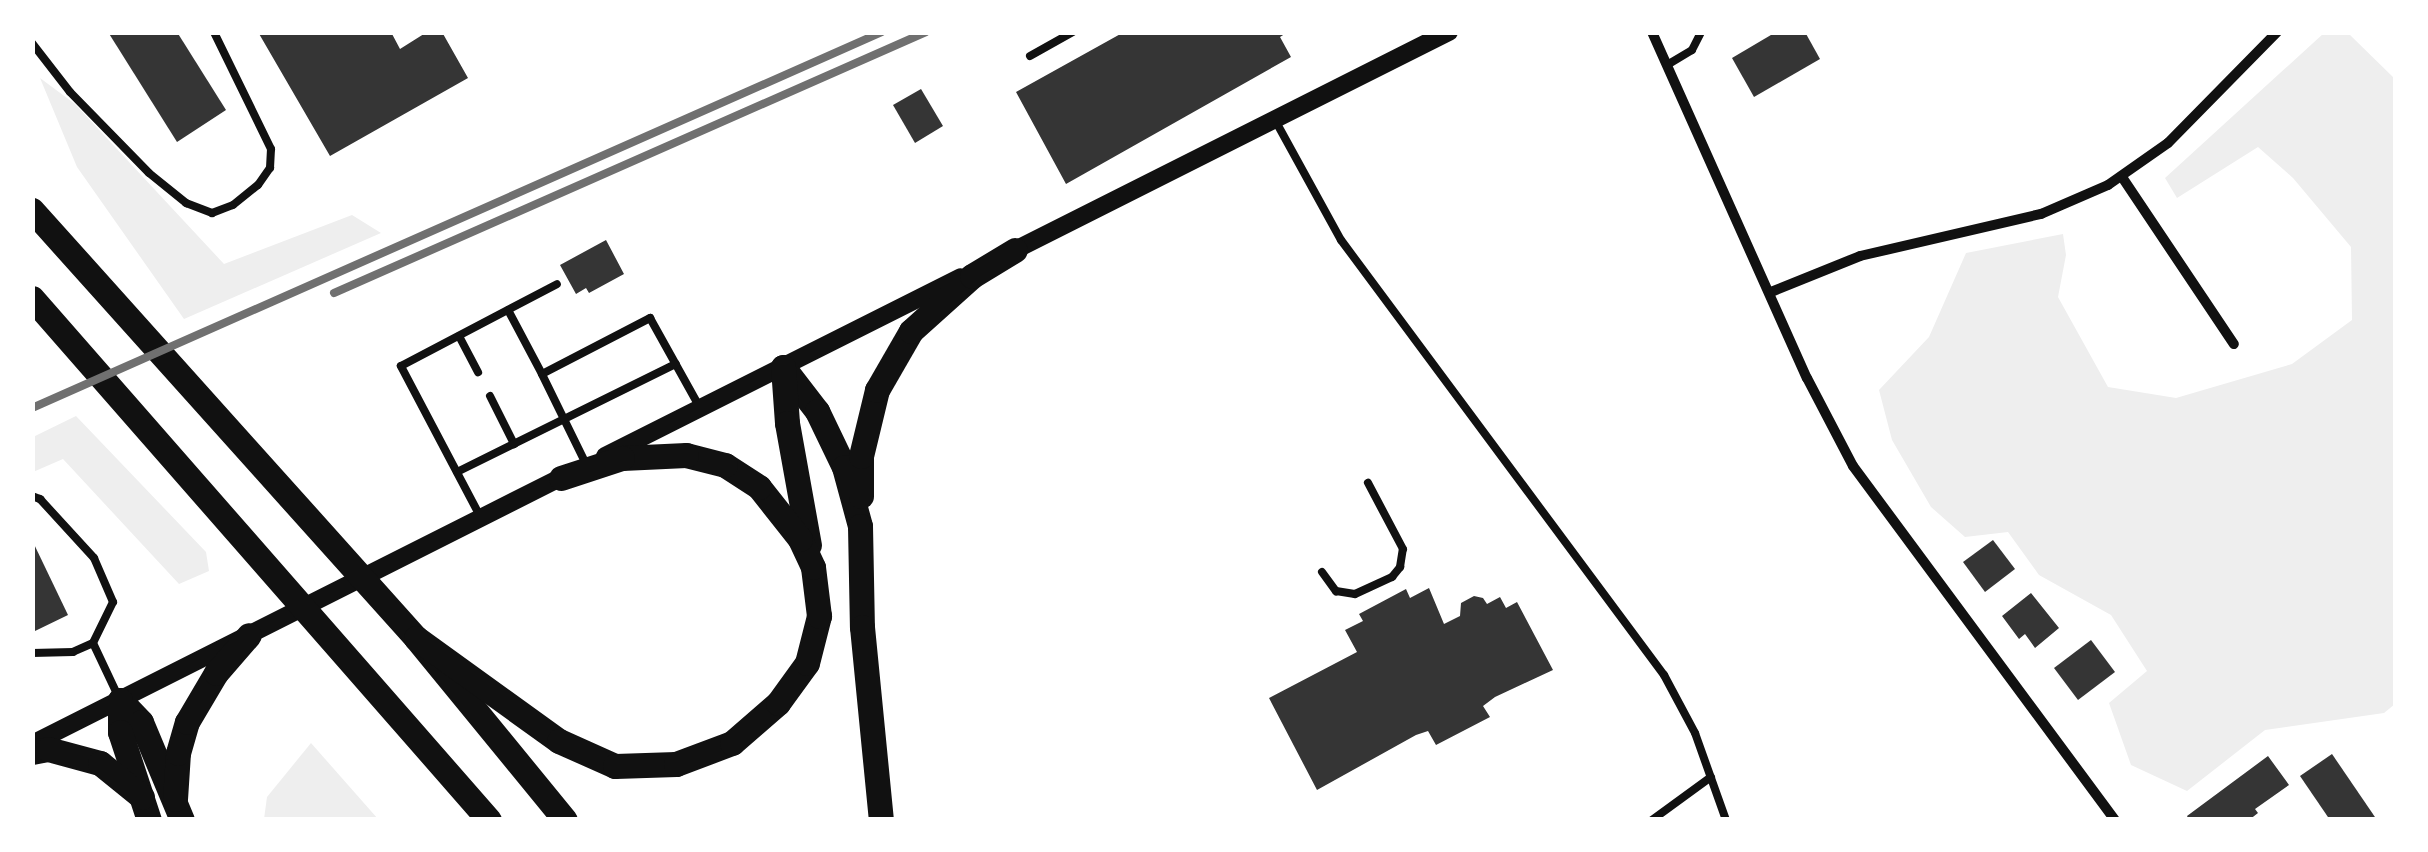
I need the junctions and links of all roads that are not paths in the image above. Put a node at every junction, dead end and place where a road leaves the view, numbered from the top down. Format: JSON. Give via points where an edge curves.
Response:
{"nodes":[{"id":1,"x":214,"y":32,"type":"edge"},
{"id":2,"x":1073,"y":32,"type":"edge"},
{"id":3,"x":1448,"y":32,"type":"edge"},
{"id":4,"x":1652,"y":32,"type":"edge"},
{"id":5,"x":1701,"y":32,"type":"edge"},
{"id":6,"x":2277,"y":32,"type":"edge"},
{"id":7,"x":32,"y":43,"type":"edge"},
{"id":8,"x":1030,"y":56,"type":"dead end"},
{"id":9,"x":1667,"y":66,"type":"junction"},
{"id":10,"x":1275,"y":120,"type":"junction"},
{"id":11,"x":2122,"y":176,"type":"junction"},
{"id":12,"x":32,"y":210,"type":"edge"},
{"id":13,"x":1015,"y":250,"type":"junction"},
{"id":14,"x":557,"y":284,"type":"dead end"},
{"id":15,"x":1770,"y":292,"type":"junction"},
{"id":16,"x":34,"y":299,"type":"edge"},
{"id":17,"x":508,"y":310,"type":"junction"},
{"id":18,"x":459,"y":336,"type":"junction"},
{"id":19,"x":2234,"y":344,"type":"dead end"},
{"id":20,"x":676,"y":364,"type":"junction"},
{"id":21,"x":783,"y":367,"type":"junction"},
{"id":22,"x":478,"y":372,"type":"dead end"},
{"id":23,"x":542,"y":374,"type":"junction"},
{"id":24,"x":490,"y":396,"type":"dead end"},
{"id":25,"x":700,"y":408,"type":"junction"},
{"id":26,"x":563,"y":420,"type":"junction"},
{"id":27,"x":514,"y":444,"type":"junction"},
{"id":28,"x":587,"y":465,"type":"junction"},
{"id":29,"x":457,"y":472,"type":"junction"},
{"id":30,"x":562,"y":478,"type":"junction"},
{"id":31,"x":1368,"y":482,"type":"dead end"},
{"id":32,"x":32,"y":496,"type":"edge"},
{"id":33,"x":482,"y":518,"type":"junction"},
{"id":34,"x":860,"y":526,"type":"junction"},
{"id":35,"x":813,"y":567,"type":"junction"},
{"id":36,"x":1322,"y":572,"type":"dead end"},
{"id":37,"x":249,"y":635,"type":"junction"},
{"id":38,"x":416,"y":638,"type":"junction"},
{"id":39,"x":93,"y":643,"type":"junction"},
{"id":40,"x":32,"y":653,"type":"edge"},
{"id":41,"x":120,"y":700,"type":"junction"},
{"id":42,"x":418,"y":738,"type":"junction"},
{"id":43,"x":32,"y":744,"type":"edge"},
{"id":44,"x":32,"y":752,"type":"edge"},
{"id":45,"x":1710,"y":777,"type":"junction"},
{"id":46,"x":146,"y":808,"type":"edge"},
{"id":47,"x":178,"y":809,"type":"edge"},
{"id":48,"x":480,"y":820,"type":"edge"},
{"id":49,"x":489,"y":820,"type":"edge"},
{"id":50,"x":565,"y":820,"type":"edge"},
{"id":51,"x":882,"y":820,"type":"edge"},
{"id":52,"x":1652,"y":820,"type":"edge"},
{"id":53,"x":1726,"y":820,"type":"edge"},
{"id":54,"x":2115,"y":820,"type":"edge"}],
"edges":[{"from":1,"to":7,"type":"lane","via":[[271,149],[270,168],[258,185],[212,213],[186,203],[149,173]]},
{"from":2,"to":8,"type":"lane"},
{"from":3,"to":10,"type":"street"},
{"from":4,"to":9,"type":"street"},
{"from":5,"to":9,"type":"lane","via":[[1692,50]]},
{"from":6,"to":11,"type":"street","via":[[2168,143]]},
{"from":9,"to":15,"type":"street"},
{"from":10,"to":13,"type":"street"},
{"from":10,"to":45,"type":"lane","via":[[1341,240],[1664,675]]},
{"from":11,"to":15,"type":"street","via":[[2041,214],[1860,256]]},
{"from":11,"to":19,"type":"street"},
{"from":12,"to":38,"type":"highway"},
{"from":13,"to":21,"type":"street"},
{"from":13,"to":34,"type":"highway","via":[[972,276],[911,330],[877,390],[861,456]]},
{"from":14,"to":17,"type":"lane"},
{"from":15,"to":54,"type":"street","via":[[1853,466]]},
{"from":16,"to":42,"type":"highway"},
{"from":17,"to":18,"type":"lane"},
{"from":17,"to":23,"type":"lane"},
{"from":18,"to":22,"type":"lane"},
{"from":18,"to":29,"type":"lane","via":[[402,366]]},
{"from":20,"to":23,"type":"lane","via":[[650,318]]},
{"from":20,"to":25,"type":"lane"},
{"from":20,"to":26,"type":"lane"},
{"from":21,"to":25,"type":"street"},
{"from":21,"to":34,"type":"highway","via":[[817,411],[844,467]]},
{"from":21,"to":35,"type":"highway"},
{"from":23,"to":26,"type":"lane"},
{"from":24,"to":27,"type":"lane"},
{"from":25,"to":28,"type":"street"},
{"from":26,"to":27,"type":"lane"},
{"from":26,"to":28,"type":"lane"},
{"from":27,"to":29,"type":"lane"},
{"from":28,"to":30,"type":"street"},
{"from":29,"to":33,"type":"lane"},
{"from":30,"to":33,"type":"street"},
{"from":30,"to":35,"type":"highway","via":[[622,458],[686,454],[725,465],[759,487],[800,538]]},
{"from":31,"to":36,"type":"lane","via":[[1403,549],[1400,567],[1392,578],[1355,594],[1336,590]]},
{"from":32,"to":39,"type":"lane","via":[[83,544],[110,589],[113,602]]},
{"from":33,"to":37,"type":"street"},
{"from":34,"to":51,"type":"highway","via":[[862,626]]},
{"from":35,"to":38,"type":"highway","via":[[819,616],[806,663],[778,704],[732,743],[676,764],[615,766],[559,741]]},
{"from":37,"to":41,"type":"street"},
{"from":37,"to":47,"type":"highway","via":[[187,722],[178,753]]},
{"from":38,"to":50,"type":"highway"},
{"from":39,"to":40,"type":"lane","via":[[73,652]]},
{"from":39,"to":41,"type":"lane"},
{"from":41,"to":43,"type":"street"},
{"from":41,"to":46,"type":"highway","via":[[120,732]]},
{"from":41,"to":47,"type":"highway","via":[[141,722]]},
{"from":42,"to":48,"type":"highway"},
{"from":42,"to":49,"type":"highway"},
{"from":44,"to":46,"type":"highway","via":[[48,749],[100,763]]},
{"from":45,"to":52,"type":"lane"},
{"from":45,"to":53,"type":"lane"}]}
